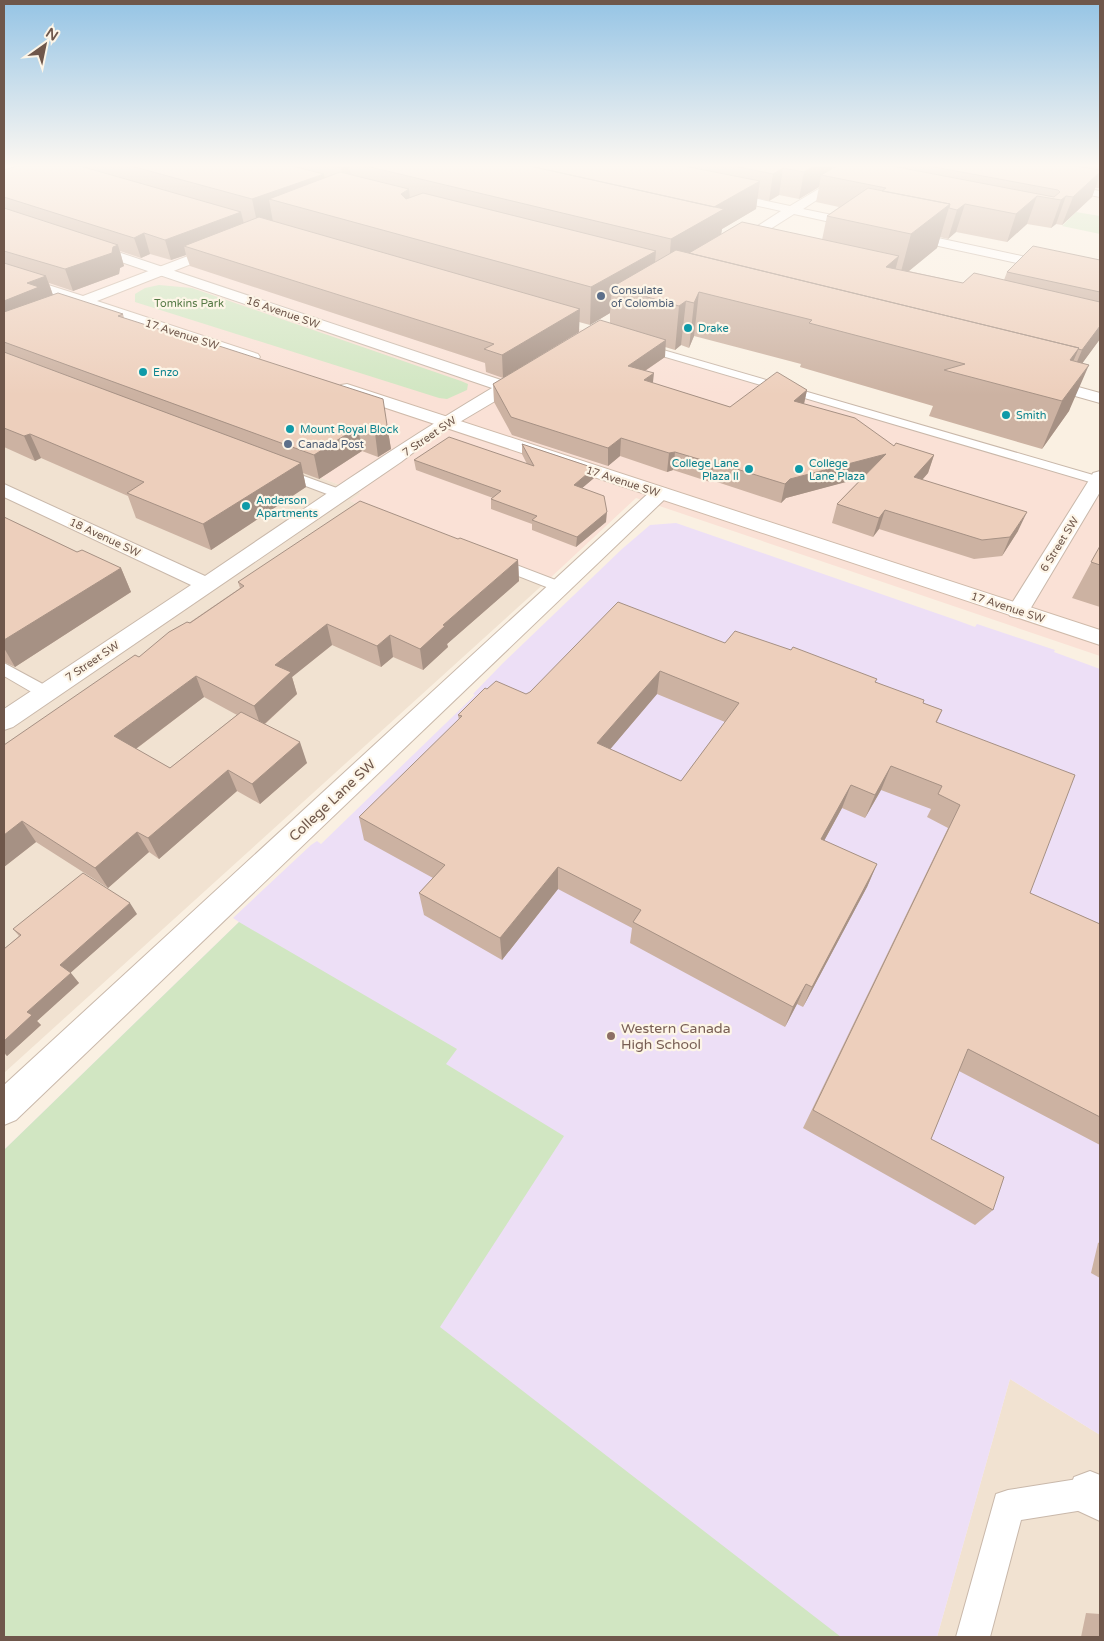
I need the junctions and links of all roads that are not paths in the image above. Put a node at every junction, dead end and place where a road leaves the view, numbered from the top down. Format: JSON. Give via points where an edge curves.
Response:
{"nodes":[{"id":1,"x":76,"y":243,"type":"edge"},
{"id":2,"x":232,"y":243,"type":"edge"},
{"id":3,"x":736,"y":243,"type":"edge"},
{"id":4,"x":939,"y":243,"type":"edge"},
{"id":5,"x":727,"y":248,"type":"joint"},
{"id":6,"x":755,"y":250,"type":"edge"},
{"id":7,"x":160,"y":270,"type":"junction"},
{"id":8,"x":4,"y":275,"type":"edge"},
{"id":9,"x":1100,"y":277,"type":"edge"},
{"id":10,"x":84,"y":301,"type":"junction"},
{"id":11,"x":623,"y":341,"type":"edge"},
{"id":12,"x":268,"y":362,"type":"edge"},
{"id":13,"x":540,"y":366,"type":"edge"},
{"id":14,"x":1025,"y":378,"type":"edge"},
{"id":15,"x":334,"y":384,"type":"edge"},
{"id":16,"x":506,"y":387,"type":"junction"},
{"id":17,"x":1100,"y":398,"type":"edge"},
{"id":18,"x":448,"y":422,"type":"junction"},
{"id":19,"x":269,"y":467,"type":"edge"},
{"id":20,"x":1100,"y":480,"type":"edge"},
{"id":21,"x":4,"y":490,"type":"edge"},
{"id":22,"x":660,"y":493,"type":"junction"},
{"id":23,"x":341,"y":499,"type":"junction"},
{"id":24,"x":479,"y":556,"type":"edge"},
{"id":25,"x":206,"y":584,"type":"junction"},
{"id":26,"x":560,"y":587,"type":"junction"},
{"id":27,"x":1018,"y":611,"type":"junction"},
{"id":28,"x":1100,"y":638,"type":"edge"},
{"id":29,"x":4,"y":669,"type":"edge"},
{"id":30,"x":46,"y":693,"type":"junction"},
{"id":31,"x":4,"y":721,"type":"edge"},
{"id":32,"x":4,"y":1108,"type":"edge"},
{"id":33,"x":1095,"y":1496,"type":"edge"},
{"id":34,"x":973,"y":1637,"type":"edge"}],
"edges":[{"from":1,"to":7,"type":"street","name":"16 Avenue SW"},
{"from":2,"to":7,"type":"street"},
{"from":3,"to":5,"type":"street"},
{"from":4,"to":9,"type":"street"},
{"from":5,"to":6,"type":"lane"},
{"from":7,"to":10,"type":"street"},
{"from":7,"to":16,"type":"street","name":"16 Avenue SW"},
{"from":8,"to":10,"type":"street","name":"17 Avenue SW"},
{"from":10,"to":12,"type":"street","name":"17 Avenue SW"},
{"from":11,"to":20,"type":"lane"},
{"from":13,"to":16,"type":"street","name":"7 Street SW"},
{"from":14,"to":17,"type":"street"},
{"from":15,"to":18,"type":"street","name":"17 Avenue SW"},
{"from":16,"to":18,"type":"street","name":"7 Street SW"},
{"from":18,"to":22,"type":"street","name":"17 Avenue SW"},
{"from":18,"to":23,"type":"street","name":"7 Street SW","via":[[425,435]]},
{"from":19,"to":23,"type":"lane"},
{"from":20,"to":27,"type":"street","name":"6 Street SW"},
{"from":21,"to":25,"type":"street","name":"18 Avenue SW"},
{"from":22,"to":26,"type":"street","name":"College Lane SW"},
{"from":22,"to":27,"type":"street","name":"17 Avenue SW"},
{"from":23,"to":25,"type":"street","name":"7 Street SW"},
{"from":24,"to":26,"type":"lane"},
{"from":25,"to":30,"type":"street","name":"7 Street SW"},
{"from":26,"to":32,"type":"street","name":"College Lane SW"},
{"from":27,"to":28,"type":"street","name":"17 Avenue SW"},
{"from":29,"to":30,"type":"lane"},
{"from":30,"to":31,"type":"street","name":"7 Street SW"},
{"from":33,"to":34,"type":"lane","via":[[1008,1506]]}]}
